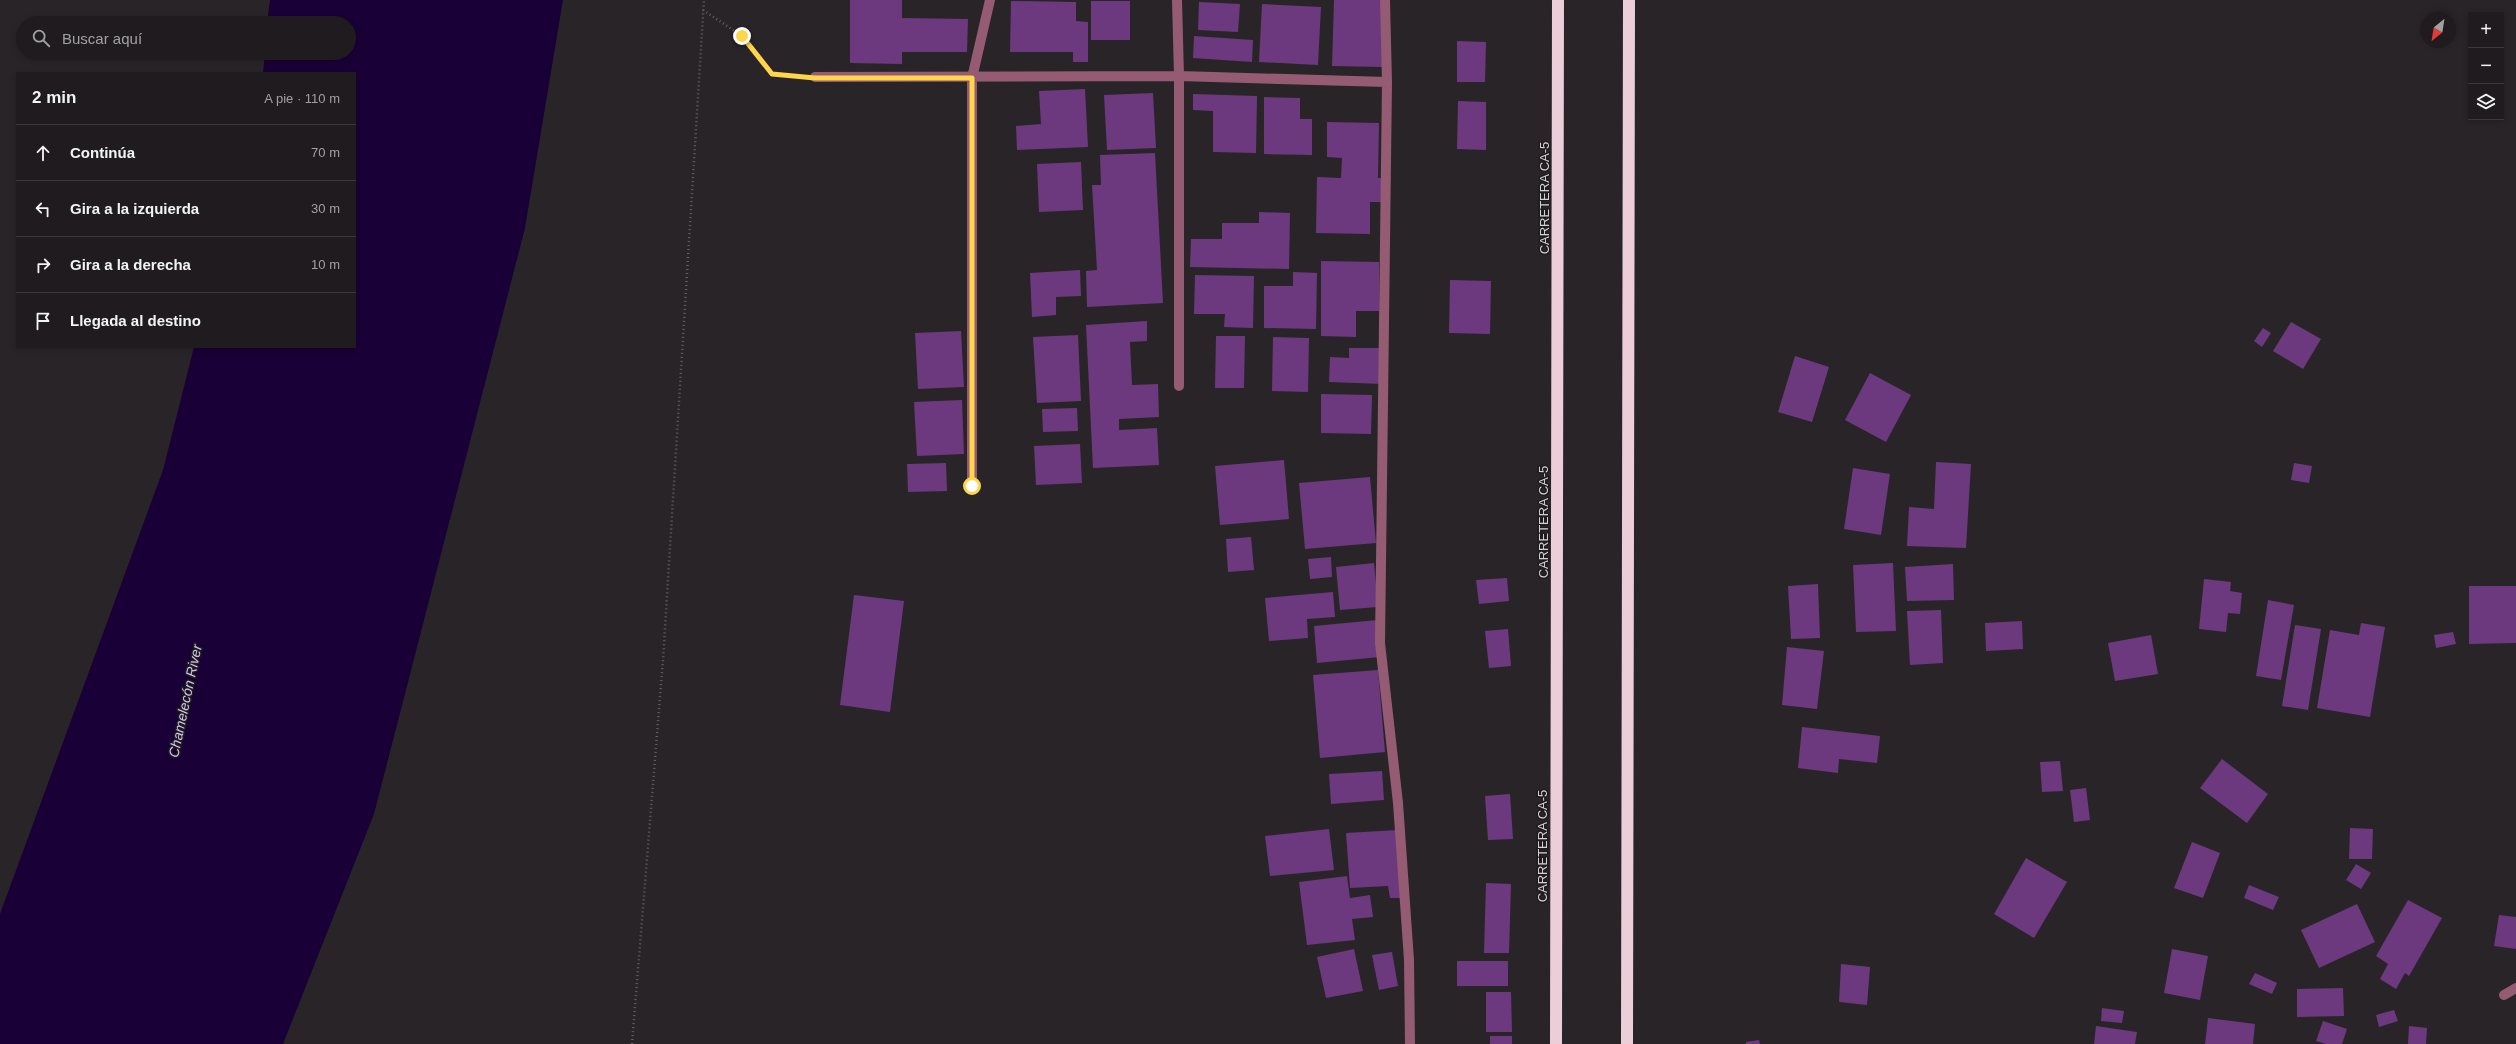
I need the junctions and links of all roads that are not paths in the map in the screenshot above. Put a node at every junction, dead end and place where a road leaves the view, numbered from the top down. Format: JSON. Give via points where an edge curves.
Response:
{"nodes":[{"id":1,"x":990,"y":0,"type":"edge"},
{"id":2,"x":1177,"y":0,"type":"edge"},
{"id":3,"x":1385,"y":0,"type":"edge"},
{"id":4,"x":1558,"y":0,"type":"edge"},
{"id":5,"x":1629,"y":0,"type":"edge"},
{"id":6,"x":1179,"y":76,"type":"junction"},
{"id":7,"x":815,"y":78,"type":"road end"},
{"id":8,"x":972,"y":78,"type":"junction"},
{"id":9,"x":1387,"y":82,"type":"junction"},
{"id":10,"x":1179,"y":386,"type":"dead end"},
{"id":11,"x":972,"y":486,"type":"dead end"},
{"id":12,"x":2516,"y":988,"type":"edge"},
{"id":13,"x":2504,"y":995,"type":"dead end"},
{"id":14,"x":1410,"y":1044,"type":"edge"},
{"id":15,"x":1556,"y":1044,"type":"edge"},
{"id":16,"x":1627,"y":1044,"type":"edge"}],
"edges":[{"from":1,"to":8,"type":"street"},
{"from":2,"to":6,"type":"street"},
{"from":3,"to":9,"type":"street"},
{"from":4,"to":15,"type":"highway","name":"CARRETERA CA-5"},
{"from":5,"to":16,"type":"highway"},
{"from":6,"to":8,"type":"street"},
{"from":6,"to":9,"type":"street"},
{"from":6,"to":10,"type":"street"},
{"from":7,"to":8,"type":"street"},
{"from":8,"to":11,"type":"street"},
{"from":9,"to":14,"type":"street","via":[[1380,643],[1398,803],[1409,960]]},
{"from":12,"to":13,"type":"street"}]}
